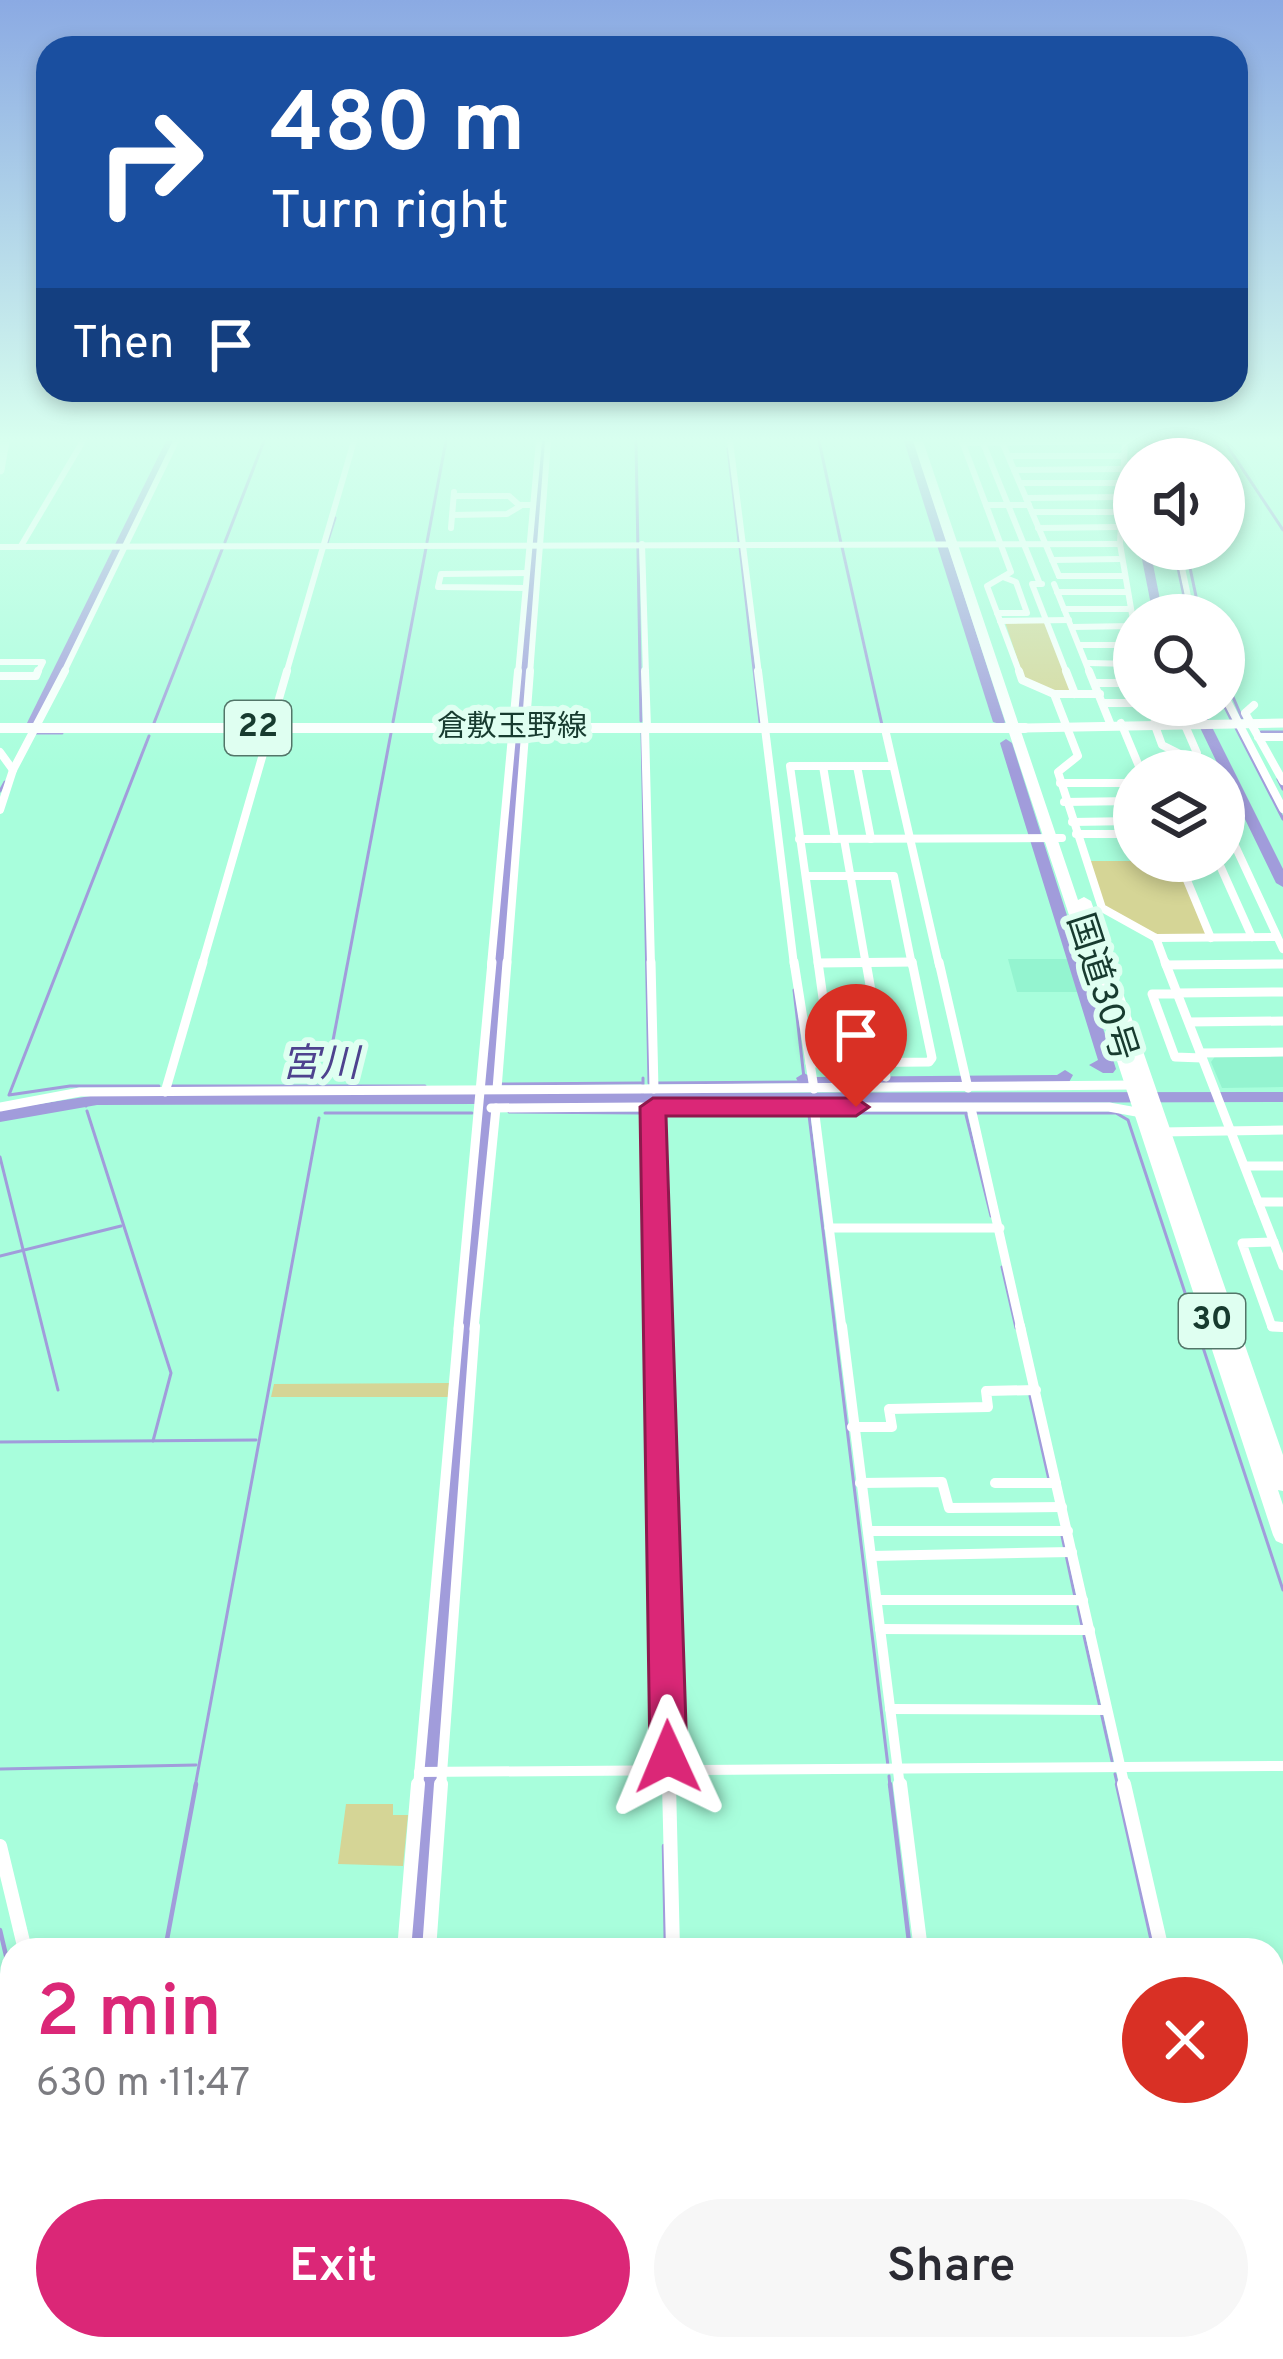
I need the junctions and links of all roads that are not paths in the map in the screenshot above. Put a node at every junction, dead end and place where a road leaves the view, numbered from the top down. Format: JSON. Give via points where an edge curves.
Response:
{"nodes":[{"id":1,"x":120,"y":551,"type":"edge"},
{"id":2,"x":323,"y":551,"type":"edge"},
{"id":3,"x":534,"y":551,"type":"edge"},
{"id":4,"x":535,"y":551,"type":"edge"},
{"id":5,"x":640,"y":551,"type":"edge"},
{"id":6,"x":744,"y":551,"type":"edge"},
{"id":7,"x":953,"y":551,"type":"edge"},
{"id":8,"x":1003,"y":551,"type":"edge"},
{"id":9,"x":1027,"y":551,"type":"edge"},
{"id":10,"x":1048,"y":551,"type":"edge"},
{"id":11,"x":1052,"y":560,"type":"junction"},
{"id":12,"x":1113,"y":560,"type":"edge"},
{"id":13,"x":1122,"y":570,"type":"edge"},
{"id":14,"x":527,"y":573,"type":"junction"},
{"id":15,"x":1123,"y":576,"type":"junction"},
{"id":16,"x":1003,"y":577,"type":"junction"},
{"id":17,"x":1040,"y":584,"type":"junction"},
{"id":18,"x":1057,"y":584,"type":"junction"},
{"id":19,"x":526,"y":588,"type":"junction"},
{"id":20,"x":1126,"y":592,"type":"joint"},
{"id":21,"x":1064,"y":609,"type":"junction"},
{"id":22,"x":1113,"y":609,"type":"edge"},
{"id":23,"x":999,"y":617,"type":"junction"},
{"id":24,"x":1046,"y":620,"type":"junction"},
{"id":25,"x":1071,"y":624,"type":"junction"},
{"id":26,"x":1113,"y":625,"type":"edge"},
{"id":27,"x":1080,"y":645,"type":"junction"},
{"id":28,"x":1113,"y":645,"type":"edge"},
{"id":29,"x":0,"y":662,"type":"edge"},
{"id":30,"x":1088,"y":664,"type":"junction"},
{"id":31,"x":1113,"y":664,"type":"edge"},
{"id":32,"x":0,"y":676,"type":"edge"},
{"id":33,"x":1096,"y":682,"type":"junction"},
{"id":34,"x":1113,"y":682,"type":"edge"},
{"id":35,"x":1054,"y":694,"type":"junction"},
{"id":36,"x":1075,"y":694,"type":"junction"},
{"id":37,"x":1100,"y":694,"type":"junction"},
{"id":38,"x":1105,"y":704,"type":"junction"},
{"id":39,"x":1113,"y":704,"type":"edge"},
{"id":40,"x":1254,"y":705,"type":"dead end"},
{"id":41,"x":1245,"y":713,"type":"edge"},
{"id":42,"x":1113,"y":719,"type":"edge"},
{"id":43,"x":1113,"y":723,"type":"edge"},
{"id":44,"x":1245,"y":723,"type":"edge"},
{"id":45,"x":1283,"y":723,"type":"edge"},
{"id":46,"x":1155,"y":726,"type":"edge"},
{"id":47,"x":1238,"y":726,"type":"edge"},
{"id":48,"x":1241,"y":726,"type":"edge"},
{"id":49,"x":0,"y":728,"type":"edge"},
{"id":50,"x":519,"y":728,"type":"junction"},
{"id":51,"x":1019,"y":728,"type":"junction"},
{"id":52,"x":1066,"y":728,"type":"junction"},
{"id":53,"x":645,"y":730,"type":"junction"},
{"id":54,"x":35,"y":731,"type":"junction"},
{"id":55,"x":269,"y":731,"type":"junction"},
{"id":56,"x":767,"y":731,"type":"junction"},
{"id":57,"x":886,"y":731,"type":"junction"},
{"id":58,"x":1258,"y":737,"type":"junction"},
{"id":59,"x":1283,"y":737,"type":"edge"},
{"id":60,"x":1171,"y":750,"type":"edge"},
{"id":61,"x":0,"y":752,"type":"edge"},
{"id":62,"x":1265,"y":758,"type":"junction"},
{"id":63,"x":823,"y":766,"type":"junction"},
{"id":64,"x":856,"y":766,"type":"junction"},
{"id":65,"x":892,"y":766,"type":"junction"},
{"id":66,"x":13,"y":770,"type":"junction"},
{"id":67,"x":1283,"y":782,"type":"edge"},
{"id":68,"x":1060,"y":783,"type":"junction"},
{"id":69,"x":1113,"y":783,"type":"edge"},
{"id":70,"x":1113,"y":801,"type":"edge"},
{"id":71,"x":1064,"y":802,"type":"junction"},
{"id":72,"x":1283,"y":809,"type":"edge"},
{"id":73,"x":0,"y":810,"type":"edge"},
{"id":74,"x":1113,"y":821,"type":"edge"},
{"id":75,"x":1072,"y":822,"type":"junction"},
{"id":76,"x":1113,"y":834,"type":"edge"},
{"id":77,"x":1053,"y":838,"type":"junction"},
{"id":78,"x":799,"y":839,"type":"junction"},
{"id":79,"x":839,"y":839,"type":"junction"},
{"id":80,"x":872,"y":839,"type":"junction"},
{"id":81,"x":910,"y":839,"type":"junction"},
{"id":82,"x":1245,"y":868,"type":"edge"},
{"id":83,"x":806,"y":876,"type":"junction"},
{"id":84,"x":850,"y":876,"type":"junction"},
{"id":85,"x":1188,"y":882,"type":"edge"},
{"id":86,"x":1227,"y":882,"type":"edge"},
{"id":87,"x":1277,"y":937,"type":"junction"},
{"id":88,"x":1156,"y":938,"type":"junction"},
{"id":89,"x":1211,"y":938,"type":"junction"},
{"id":90,"x":1252,"y":938,"type":"junction"},
{"id":91,"x":1283,"y":949,"type":"edge"},
{"id":92,"x":866,"y":962,"type":"junction"},
{"id":93,"x":912,"y":962,"type":"junction"},
{"id":94,"x":819,"y":963,"type":"junction"},
{"id":95,"x":1283,"y":964,"type":"edge"},
{"id":96,"x":1166,"y":965,"type":"junction"},
{"id":97,"x":1283,"y":992,"type":"edge"},
{"id":98,"x":1178,"y":994,"type":"junction"},
{"id":99,"x":1283,"y":1021,"type":"edge"},
{"id":100,"x":1189,"y":1022,"type":"junction"},
{"id":101,"x":1283,"y":1052,"type":"edge"},
{"id":102,"x":1201,"y":1055,"type":"junction"},
{"id":103,"x":884,"y":1062,"type":"junction"},
{"id":104,"x":832,"y":1063,"type":"junction"},
{"id":105,"x":810,"y":1064,"type":"junction"},
{"id":106,"x":886,"y":1077,"type":"dead end"},
{"id":107,"x":967,"y":1083,"type":"junction"},
{"id":108,"x":813,"y":1084,"type":"junction"},
{"id":109,"x":649,"y":1087,"type":"junction"},
{"id":110,"x":164,"y":1092,"type":"junction"},
{"id":111,"x":489,"y":1097,"type":"junction"},
{"id":112,"x":1146,"y":1105,"type":"junction"},
{"id":113,"x":0,"y":1107,"type":"edge"},
{"id":114,"x":649,"y":1109,"type":"junction"},
{"id":115,"x":814,"y":1111,"type":"junction"},
{"id":116,"x":971,"y":1112,"type":"junction"},
{"id":117,"x":1283,"y":1130,"type":"edge"},
{"id":118,"x":1231,"y":1131,"type":"junction"},
{"id":119,"x":1245,"y":1166,"type":"junction"},
{"id":120,"x":1283,"y":1166,"type":"edge"},
{"id":121,"x":1258,"y":1202,"type":"junction"},
{"id":122,"x":1283,"y":1202,"type":"edge"},
{"id":123,"x":830,"y":1228,"type":"junction"},
{"id":124,"x":996,"y":1228,"type":"junction"},
{"id":125,"x":1274,"y":1242,"type":"junction"},
{"id":126,"x":1283,"y":1266,"type":"edge"},
{"id":127,"x":1283,"y":1327,"type":"edge"},
{"id":128,"x":1031,"y":1390,"type":"junction"},
{"id":129,"x":852,"y":1427,"type":"junction"},
{"id":130,"x":860,"y":1483,"type":"junction"},
{"id":131,"x":995,"y":1483,"type":"dead end"},
{"id":132,"x":1283,"y":1483,"type":"edge"},
{"id":133,"x":1052,"y":1484,"type":"junction"},
{"id":134,"x":1058,"y":1507,"type":"junction"},
{"id":135,"x":868,"y":1531,"type":"junction"},
{"id":136,"x":1063,"y":1531,"type":"junction"},
{"id":137,"x":1283,"y":1534,"type":"edge"},
{"id":138,"x":1068,"y":1552,"type":"junction"},
{"id":139,"x":871,"y":1556,"type":"junction"},
{"id":140,"x":877,"y":1600,"type":"junction"},
{"id":141,"x":1078,"y":1600,"type":"junction"},
{"id":142,"x":880,"y":1630,"type":"junction"},
{"id":143,"x":1085,"y":1630,"type":"junction"},
{"id":144,"x":890,"y":1708,"type":"junction"},
{"id":145,"x":1103,"y":1710,"type":"junction"},
{"id":146,"x":1283,"y":1766,"type":"edge"},
{"id":147,"x":1120,"y":1768,"type":"junction"},
{"id":148,"x":891,"y":1770,"type":"junction"},
{"id":149,"x":431,"y":1771,"type":"junction"},
{"id":150,"x":664,"y":1771,"type":"junction"},
{"id":151,"x":0,"y":1846,"type":"edge"},
{"id":152,"x":23,"y":1938,"type":"edge"},
{"id":153,"x":406,"y":1938,"type":"edge"},
{"id":154,"x":429,"y":1938,"type":"edge"},
{"id":155,"x":672,"y":1938,"type":"edge"},
{"id":156,"x":919,"y":1938,"type":"edge"},
{"id":157,"x":1159,"y":1938,"type":"edge"}],
"edges":[{"from":1,"to":54,"type":"street"},
{"from":2,"to":55,"type":"street"},
{"from":3,"to":14,"type":"street"},
{"from":4,"to":50,"type":"street"},
{"from":5,"to":53,"type":"street"},
{"from":6,"to":56,"type":"street"},
{"from":7,"to":51,"type":"highway","name":"国道30号","number":"30"},
{"from":8,"to":16,"type":"street","via":[[1011,572]]},
{"from":9,"to":17,"type":"street"},
{"from":10,"to":11,"type":"street"},
{"from":11,"to":12,"type":"street"},
{"from":11,"to":18,"type":"street"},
{"from":13,"to":15,"type":"street"},
{"from":14,"to":19,"type":"street"},
{"from":14,"to":19,"type":"street","via":[[441,574],[438,587]]},
{"from":15,"to":18,"type":"street"},
{"from":15,"to":20,"type":"street"},
{"from":16,"to":23,"type":"street","via":[[987,586]]},
{"from":16,"to":23,"type":"street","via":[[1016,582],[1027,613]]},
{"from":17,"to":18,"type":"street"},
{"from":17,"to":24,"type":"street","via":[[1031,584]]},
{"from":18,"to":20,"type":"street"},
{"from":18,"to":21,"type":"street"},
{"from":19,"to":50,"type":"street"},
{"from":21,"to":22,"type":"street"},
{"from":21,"to":25,"type":"street"},
{"from":23,"to":24,"type":"street"},
{"from":23,"to":35,"type":"street","via":[[1022,680]]},
{"from":24,"to":25,"type":"street"},
{"from":24,"to":36,"type":"street"},
{"from":25,"to":26,"type":"street"},
{"from":25,"to":27,"type":"street"},
{"from":27,"to":28,"type":"street"},
{"from":27,"to":30,"type":"street"},
{"from":29,"to":32,"type":"street","via":[[43,662],[36,676]]},
{"from":30,"to":31,"type":"street"},
{"from":30,"to":33,"type":"street"},
{"from":33,"to":34,"type":"street"},
{"from":33,"to":37,"type":"street"},
{"from":35,"to":36,"type":"street"},
{"from":35,"to":52,"type":"street"},
{"from":36,"to":37,"type":"street"},
{"from":37,"to":38,"type":"street"},
{"from":38,"to":39,"type":"street"},
{"from":38,"to":42,"type":"street"},
{"from":40,"to":41,"type":"street"},
{"from":43,"to":52,"type":"street"},
{"from":44,"to":45,"type":"street"},
{"from":46,"to":60,"type":"street"},
{"from":47,"to":62,"type":"street"},
{"from":48,"to":58,"type":"street"},
{"from":49,"to":54,"type":"main road","name":"倉敷玉野線","number":"22"},
{"from":50,"to":53,"type":"main road","name":"倉敷玉野線","number":"22"},
{"from":50,"to":55,"type":"main road","name":"倉敷玉野線","number":"22"},
{"from":50,"to":111,"type":"street"},
{"from":51,"to":52,"type":"street"},
{"from":51,"to":57,"type":"main road","name":"倉敷玉野線","number":"22"},
{"from":51,"to":77,"type":"highway","name":"国道30号","number":"30"},
{"from":52,"to":68,"type":"street","via":[[1078,757],[1058,772]]},
{"from":53,"to":56,"type":"main road","name":"倉敷玉野線","number":"22"},
{"from":53,"to":109,"type":"street"},
{"from":54,"to":55,"type":"main road","name":"倉敷玉野線","number":"22"},
{"from":54,"to":66,"type":"street"},
{"from":55,"to":110,"type":"street"},
{"from":56,"to":57,"type":"main road","name":"倉敷玉野線","number":"22"},
{"from":56,"to":105,"type":"street"},
{"from":57,"to":65,"type":"street"},
{"from":58,"to":59,"type":"street"},
{"from":58,"to":62,"type":"street"},
{"from":61,"to":66,"type":"street"},
{"from":62,"to":67,"type":"street"},
{"from":62,"to":72,"type":"street"},
{"from":63,"to":64,"type":"street"},
{"from":63,"to":78,"type":"street","via":[[790,766]]},
{"from":63,"to":79,"type":"street"},
{"from":64,"to":65,"type":"street"},
{"from":64,"to":80,"type":"street"},
{"from":65,"to":81,"type":"street"},
{"from":66,"to":73,"type":"street"},
{"from":68,"to":69,"type":"street"},
{"from":68,"to":71,"type":"street"},
{"from":70,"to":71,"type":"street"},
{"from":71,"to":75,"type":"street"},
{"from":74,"to":75,"type":"street"},
{"from":75,"to":77,"type":"street"},
{"from":76,"to":77,"type":"street"},
{"from":77,"to":81,"type":"street"},
{"from":77,"to":88,"type":"street","via":[[1102,908]]},
{"from":77,"to":112,"type":"highway","name":"国道30号","number":"30"},
{"from":78,"to":79,"type":"street"},
{"from":78,"to":83,"type":"street"},
{"from":79,"to":80,"type":"street"},
{"from":79,"to":84,"type":"street"},
{"from":80,"to":81,"type":"street"},
{"from":81,"to":107,"type":"street"},
{"from":82,"to":87,"type":"street"},
{"from":83,"to":84,"type":"street"},
{"from":83,"to":94,"type":"street"},
{"from":84,"to":92,"type":"street"},
{"from":84,"to":93,"type":"street","via":[[894,876]]},
{"from":85,"to":89,"type":"street"},
{"from":86,"to":90,"type":"street"},
{"from":87,"to":90,"type":"street"},
{"from":87,"to":91,"type":"street"},
{"from":88,"to":89,"type":"street"},
{"from":88,"to":96,"type":"street"},
{"from":89,"to":90,"type":"street"},
{"from":92,"to":93,"type":"street"},
{"from":92,"to":94,"type":"street"},
{"from":92,"to":103,"type":"street"},
{"from":93,"to":103,"type":"street","via":[[932,1058]]},
{"from":94,"to":104,"type":"street"},
{"from":95,"to":96,"type":"street"},
{"from":96,"to":98,"type":"street"},
{"from":97,"to":98,"type":"street"},
{"from":98,"to":100,"type":"street"},
{"from":98,"to":102,"type":"street","via":[[1152,994],[1174,1057]]},
{"from":99,"to":100,"type":"street"},
{"from":100,"to":102,"type":"street"},
{"from":101,"to":102,"type":"street"},
{"from":102,"to":118,"type":"street"},
{"from":103,"to":104,"type":"street"},
{"from":103,"to":106,"type":"street"},
{"from":104,"to":105,"type":"street"},
{"from":105,"to":108,"type":"street"},
{"from":107,"to":108,"type":"street"},
{"from":107,"to":112,"type":"street"},
{"from":108,"to":109,"type":"street"},
{"from":109,"to":111,"type":"street"},
{"from":110,"to":111,"type":"street"},
{"from":110,"to":113,"type":"street","via":[[69,1093]]},
{"from":111,"to":114,"type":"street"},
{"from":111,"to":149,"type":"street"},
{"from":111,"to":149,"type":"street","via":[[465,1222]]},
{"from":112,"to":116,"type":"street"},
{"from":112,"to":118,"type":"street"},
{"from":112,"to":132,"type":"highway","name":"国道30号","number":"30"},
{"from":112,"to":137,"type":"highway","name":"国道30号","number":"30"},
{"from":114,"to":115,"type":"street"},
{"from":114,"to":150,"type":"street"},
{"from":115,"to":116,"type":"street"},
{"from":115,"to":123,"type":"street"},
{"from":116,"to":124,"type":"street"},
{"from":117,"to":118,"type":"street"},
{"from":118,"to":119,"type":"street"},
{"from":119,"to":120,"type":"street"},
{"from":119,"to":121,"type":"street"},
{"from":121,"to":122,"type":"street"},
{"from":121,"to":125,"type":"street"},
{"from":123,"to":124,"type":"street"},
{"from":123,"to":129,"type":"street"},
{"from":124,"to":128,"type":"street"},
{"from":125,"to":126,"type":"street"},
{"from":125,"to":127,"type":"street","via":[[1242,1243],[1273,1327]]},
{"from":128,"to":129,"type":"street","via":[[986,1391],[988,1408],[889,1409],[892,1427]]},
{"from":128,"to":133,"type":"street"},
{"from":129,"to":130,"type":"street"},
{"from":130,"to":134,"type":"street","via":[[942,1483],[949,1508]]},
{"from":130,"to":135,"type":"street"},
{"from":131,"to":133,"type":"street"},
{"from":133,"to":134,"type":"street"},
{"from":134,"to":136,"type":"street"},
{"from":135,"to":136,"type":"street"},
{"from":135,"to":139,"type":"street"},
{"from":136,"to":138,"type":"street"},
{"from":138,"to":139,"type":"street"},
{"from":138,"to":141,"type":"street"},
{"from":139,"to":140,"type":"street"},
{"from":140,"to":141,"type":"street"},
{"from":140,"to":142,"type":"street"},
{"from":141,"to":143,"type":"street"},
{"from":142,"to":143,"type":"street"},
{"from":142,"to":144,"type":"street"},
{"from":143,"to":145,"type":"street"},
{"from":144,"to":145,"type":"street"},
{"from":144,"to":148,"type":"street"},
{"from":145,"to":147,"type":"street"},
{"from":146,"to":147,"type":"street"},
{"from":147,"to":148,"type":"street"},
{"from":147,"to":157,"type":"street"},
{"from":148,"to":150,"type":"street"},
{"from":148,"to":156,"type":"street"},
{"from":149,"to":150,"type":"street"},
{"from":149,"to":153,"type":"street"},
{"from":149,"to":154,"type":"street"},
{"from":150,"to":155,"type":"street"},
{"from":151,"to":152,"type":"street"}]}
